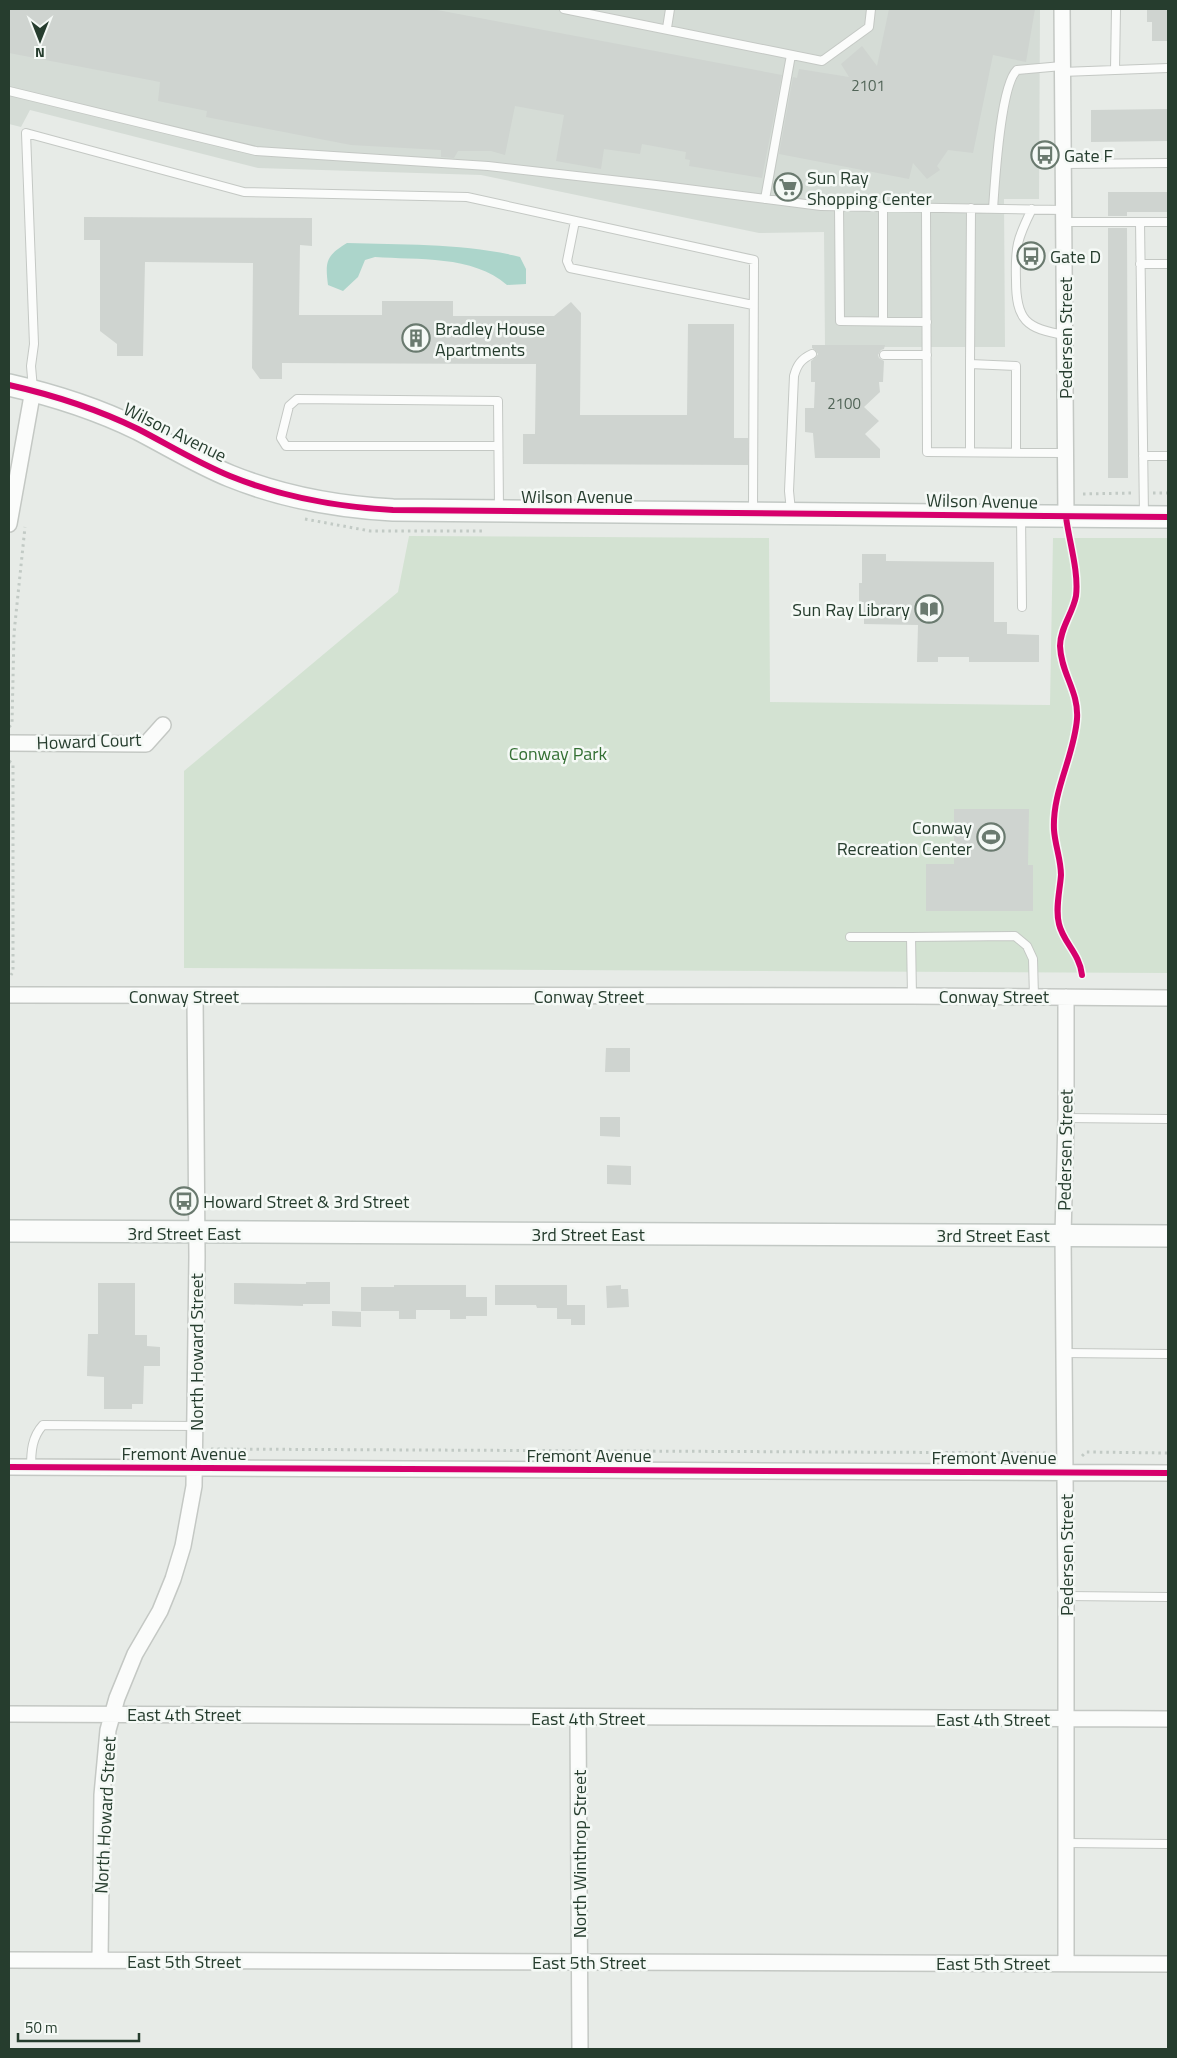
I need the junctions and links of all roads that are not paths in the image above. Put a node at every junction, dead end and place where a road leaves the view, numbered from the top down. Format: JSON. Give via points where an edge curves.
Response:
{"nodes":[{"id":1,"x":564,"y":9,"type":"edge"},
{"id":2,"x":670,"y":9,"type":"edge"},
{"id":3,"x":872,"y":9,"type":"edge"},
{"id":4,"x":1062,"y":9,"type":"edge"},
{"id":5,"x":1116,"y":9,"type":"edge"},
{"id":6,"x":581,"y":10,"type":"edge"},
{"id":7,"x":666,"y":28,"type":"junction"},
{"id":8,"x":791,"y":55,"type":"junction"},
{"id":9,"x":1168,"y":68,"type":"edge"},
{"id":10,"x":1062,"y":69,"type":"junction"},
{"id":11,"x":1115,"y":70,"type":"junction"},
{"id":12,"x":9,"y":92,"type":"edge"},
{"id":13,"x":1168,"y":163,"type":"edge"},
{"id":14,"x":1064,"y":164,"type":"junction"},
{"id":15,"x":765,"y":199,"type":"junction"},
{"id":16,"x":839,"y":206,"type":"junction"},
{"id":17,"x":883,"y":207,"type":"junction"},
{"id":18,"x":926,"y":208,"type":"junction"},
{"id":19,"x":971,"y":208,"type":"junction"},
{"id":20,"x":993,"y":208,"type":"junction"},
{"id":21,"x":1032,"y":209,"type":"junction"},
{"id":22,"x":1065,"y":216,"type":"junction"},
{"id":23,"x":575,"y":221,"type":"junction"},
{"id":24,"x":1140,"y":222,"type":"junction"},
{"id":25,"x":1168,"y":222,"type":"edge"},
{"id":26,"x":1140,"y":264,"type":"junction"},
{"id":27,"x":1168,"y":264,"type":"edge"},
{"id":28,"x":753,"y":304,"type":"junction"},
{"id":29,"x":883,"y":321,"type":"junction"},
{"id":30,"x":926,"y":322,"type":"junction"},
{"id":31,"x":1066,"y":335,"type":"junction"},
{"id":32,"x":812,"y":354,"type":"dead end"},
{"id":33,"x":884,"y":354,"type":"dead end"},
{"id":34,"x":927,"y":355,"type":"junction"},
{"id":35,"x":970,"y":364,"type":"junction"},
{"id":36,"x":9,"y":385,"type":"edge"},
{"id":37,"x":33,"y":390,"type":"junction"},
{"id":38,"x":498,"y":446,"type":"junction"},
{"id":39,"x":970,"y":452,"type":"junction"},
{"id":40,"x":1016,"y":452,"type":"junction"},
{"id":41,"x":1065,"y":453,"type":"junction"},
{"id":42,"x":1143,"y":456,"type":"junction"},
{"id":43,"x":1168,"y":456,"type":"edge"},
{"id":44,"x":499,"y":511,"type":"junction"},
{"id":45,"x":753,"y":512,"type":"junction"},
{"id":46,"x":791,"y":513,"type":"junction"},
{"id":47,"x":1021,"y":516,"type":"junction"},
{"id":48,"x":1066,"y":517,"type":"junction"},
{"id":49,"x":1144,"y":517,"type":"junction"},
{"id":50,"x":1168,"y":517,"type":"edge"},
{"id":51,"x":9,"y":524,"type":"edge"},
{"id":52,"x":1022,"y":607,"type":"dead end"},
{"id":53,"x":163,"y":725,"type":"dead end"},
{"id":54,"x":9,"y":743,"type":"edge"},
{"id":55,"x":850,"y":937,"type":"dead end"},
{"id":56,"x":911,"y":937,"type":"junction"},
{"id":57,"x":9,"y":995,"type":"edge"},
{"id":58,"x":195,"y":996,"type":"junction"},
{"id":59,"x":912,"y":996,"type":"junction"},
{"id":60,"x":1034,"y":996,"type":"junction"},
{"id":61,"x":1066,"y":997,"type":"junction"},
{"id":62,"x":1168,"y":998,"type":"edge"},
{"id":63,"x":1066,"y":1118,"type":"junction"},
{"id":64,"x":1168,"y":1119,"type":"edge"},
{"id":65,"x":9,"y":1231,"type":"edge"},
{"id":66,"x":197,"y":1233,"type":"junction"},
{"id":67,"x":1063,"y":1235,"type":"junction"},
{"id":68,"x":1168,"y":1236,"type":"edge"},
{"id":69,"x":1064,"y":1353,"type":"junction"},
{"id":70,"x":1168,"y":1354,"type":"edge"},
{"id":71,"x":196,"y":1426,"type":"junction"},
{"id":72,"x":9,"y":1468,"type":"edge"},
{"id":73,"x":31,"y":1468,"type":"junction"},
{"id":74,"x":195,"y":1468,"type":"junction"},
{"id":75,"x":1066,"y":1472,"type":"junction"},
{"id":76,"x":1168,"y":1473,"type":"edge"},
{"id":77,"x":1066,"y":1596,"type":"junction"},
{"id":78,"x":1168,"y":1597,"type":"edge"},
{"id":79,"x":9,"y":1714,"type":"edge"},
{"id":80,"x":112,"y":1714,"type":"junction"},
{"id":81,"x":578,"y":1718,"type":"junction"},
{"id":82,"x":1066,"y":1719,"type":"junction"},
{"id":83,"x":1168,"y":1719,"type":"edge"},
{"id":84,"x":1067,"y":1843,"type":"junction"},
{"id":85,"x":1168,"y":1844,"type":"edge"},
{"id":86,"x":9,"y":1960,"type":"edge"},
{"id":87,"x":100,"y":1960,"type":"junction"},
{"id":88,"x":580,"y":1962,"type":"junction"},
{"id":89,"x":1066,"y":1963,"type":"junction"},
{"id":90,"x":1168,"y":1964,"type":"edge"},
{"id":91,"x":580,"y":2049,"type":"edge"}],
"edges":[{"from":1,"to":6,"type":"lane"},
{"from":2,"to":7,"type":"lane"},
{"from":3,"to":8,"type":"lane","via":[[869,26],[822,61]]},
{"from":4,"to":10,"type":"street","name":"Pedersen Street"},
{"from":5,"to":11,"type":"lane"},
{"from":6,"to":7,"type":"lane"},
{"from":7,"to":8,"type":"lane"},
{"from":8,"to":15,"type":"lane"},
{"from":9,"to":11,"type":"lane"},
{"from":10,"to":11,"type":"lane"},
{"from":10,"to":14,"type":"street","name":"Pedersen Street"},
{"from":10,"to":20,"type":"lane","via":[[1017,70],[1010,80],[997,148]]},
{"from":12,"to":15,"type":"lane","via":[[256,151],[488,166]]},
{"from":13,"to":14,"type":"lane"},
{"from":14,"to":22,"type":"street","name":"Pedersen Street"},
{"from":15,"to":16,"type":"lane"},
{"from":16,"to":17,"type":"lane"},
{"from":16,"to":29,"type":"lane","via":[[840,321]]},
{"from":17,"to":18,"type":"lane"},
{"from":17,"to":29,"type":"lane"},
{"from":18,"to":19,"type":"lane"},
{"from":18,"to":30,"type":"lane"},
{"from":19,"to":20,"type":"lane"},
{"from":19,"to":35,"type":"lane"},
{"from":20,"to":21,"type":"lane"},
{"from":21,"to":22,"type":"lane"},
{"from":21,"to":31,"type":"lane","via":[[1015,252],[1017,307],[1022,316],[1038,329]]},
{"from":22,"to":24,"type":"lane"},
{"from":22,"to":31,"type":"street","name":"Pedersen Street"},
{"from":23,"to":28,"type":"lane","via":[[754,260]]},
{"from":23,"to":28,"type":"lane","via":[[567,261],[570,268]]},
{"from":23,"to":37,"type":"lane","via":[[467,197],[244,192],[26,133]]},
{"from":24,"to":25,"type":"lane"},
{"from":24,"to":26,"type":"lane"},
{"from":26,"to":27,"type":"lane"},
{"from":26,"to":42,"type":"lane"},
{"from":28,"to":45,"type":"lane"},
{"from":29,"to":30,"type":"lane"},
{"from":30,"to":34,"type":"lane"},
{"from":31,"to":41,"type":"street","name":"Pedersen Street"},
{"from":32,"to":46,"type":"lane","via":[[796,366],[794,376]]},
{"from":33,"to":34,"type":"lane"},
{"from":34,"to":39,"type":"lane","via":[[927,452]]},
{"from":35,"to":39,"type":"lane"},
{"from":35,"to":40,"type":"lane","via":[[1016,366]]},
{"from":36,"to":37,"type":"street","name":"Wilson Avenue"},
{"from":37,"to":44,"type":"street","name":"Wilson Avenue","via":[[88,408],[218,471],[271,491],[358,508]]},
{"from":37,"to":51,"type":"street"},
{"from":38,"to":38,"type":"lane","via":[[498,401],[297,399],[289,406],[281,438],[286,446]]},
{"from":38,"to":44,"type":"lane"},
{"from":39,"to":40,"type":"lane"},
{"from":40,"to":41,"type":"lane"},
{"from":41,"to":48,"type":"street","name":"Pedersen Street"},
{"from":42,"to":43,"type":"lane"},
{"from":42,"to":49,"type":"lane"},
{"from":44,"to":45,"type":"street","name":"Wilson Avenue"},
{"from":45,"to":46,"type":"street","name":"Wilson Avenue"},
{"from":46,"to":47,"type":"street","name":"Wilson Avenue"},
{"from":47,"to":48,"type":"street","name":"Wilson Avenue"},
{"from":47,"to":52,"type":"lane"},
{"from":48,"to":49,"type":"street","name":"Wilson Avenue"},
{"from":49,"to":50,"type":"street","name":"Wilson Avenue"},
{"from":53,"to":54,"type":"street","name":"Howard Court","via":[[146,744]]},
{"from":55,"to":56,"type":"lane"},
{"from":56,"to":59,"type":"lane"},
{"from":56,"to":60,"type":"lane","via":[[1015,936],[1028,946],[1033,959]]},
{"from":57,"to":58,"type":"street","name":"Conway Street"},
{"from":58,"to":59,"type":"street","name":"Conway Street"},
{"from":58,"to":66,"type":"street","name":"North Howard Street"},
{"from":59,"to":60,"type":"street","name":"Conway Street"},
{"from":60,"to":61,"type":"street","name":"Conway Street"},
{"from":61,"to":62,"type":"street","name":"Conway Street"},
{"from":61,"to":63,"type":"street","name":"Pedersen Street"},
{"from":63,"to":64,"type":"lane"},
{"from":63,"to":67,"type":"street","name":"Pedersen Street"},
{"from":65,"to":66,"type":"street","name":"3rd Street East"},
{"from":66,"to":67,"type":"street","name":"3rd Street East"},
{"from":66,"to":71,"type":"street","name":"North Howard Street"},
{"from":67,"to":68,"type":"street","name":"3rd Street East"},
{"from":67,"to":69,"type":"street","name":"Pedersen Street"},
{"from":69,"to":70,"type":"lane"},
{"from":69,"to":75,"type":"street","name":"Pedersen Street"},
{"from":71,"to":73,"type":"lane","via":[[43,1425],[32,1447]]},
{"from":71,"to":74,"type":"street","name":"North Howard Street"},
{"from":72,"to":73,"type":"street","name":"Fremont Avenue"},
{"from":73,"to":74,"type":"street","name":"Fremont Avenue"},
{"from":74,"to":75,"type":"street","name":"Fremont Avenue"},
{"from":74,"to":80,"type":"street","name":"North Howard Street","via":[[191,1510],[173,1579],[160,1611],[135,1654]]},
{"from":75,"to":76,"type":"street","name":"Fremont Avenue"},
{"from":75,"to":77,"type":"street","name":"Pedersen Street"},
{"from":77,"to":78,"type":"lane"},
{"from":77,"to":82,"type":"street","name":"Pedersen Street"},
{"from":79,"to":80,"type":"street","name":"East 4th Street"},
{"from":80,"to":81,"type":"street","name":"East 4th Street"},
{"from":80,"to":87,"type":"street","name":"North Howard Street","via":[[102,1795]]},
{"from":81,"to":82,"type":"street","name":"East 4th Street"},
{"from":81,"to":88,"type":"street","name":"North Winthrop Street"},
{"from":82,"to":83,"type":"street","name":"East 4th Street"},
{"from":82,"to":84,"type":"street","name":"Pedersen Street"},
{"from":84,"to":85,"type":"lane"},
{"from":84,"to":89,"type":"street","name":"Pedersen Street"},
{"from":86,"to":87,"type":"street","name":"East 5th Street"},
{"from":87,"to":88,"type":"street","name":"East 5th Street"},
{"from":88,"to":89,"type":"street","name":"East 5th Street"},
{"from":88,"to":91,"type":"street","name":"North Winthrop Street"},
{"from":89,"to":90,"type":"street","name":"East 5th Street"}]}
